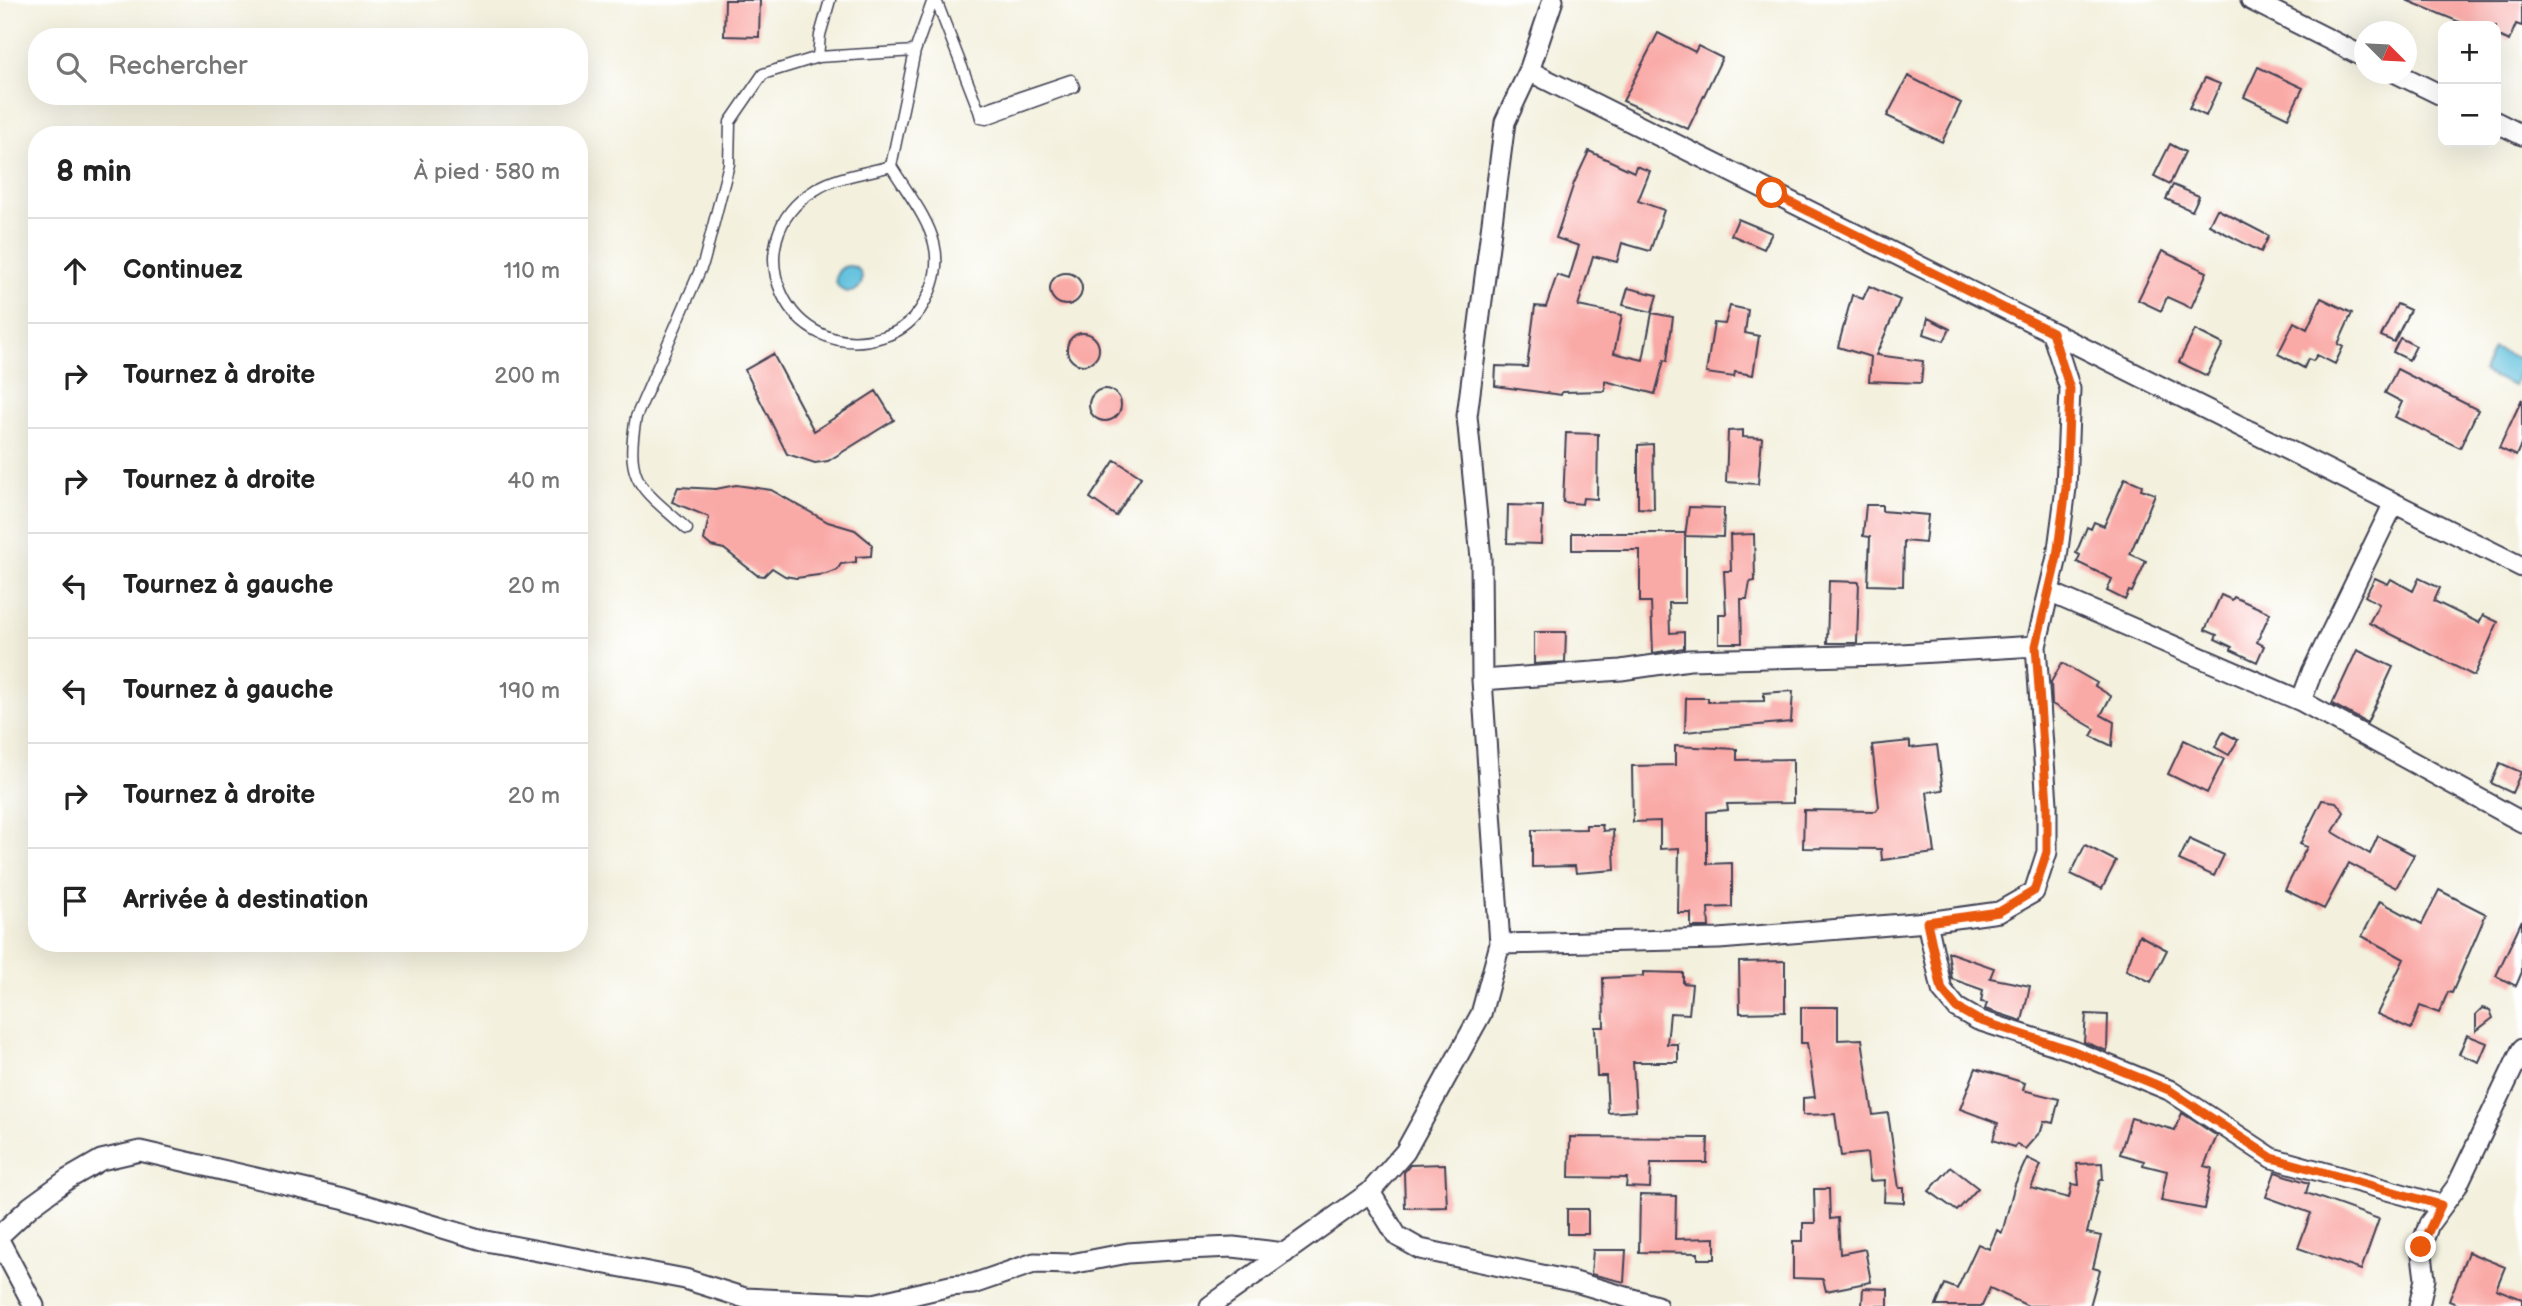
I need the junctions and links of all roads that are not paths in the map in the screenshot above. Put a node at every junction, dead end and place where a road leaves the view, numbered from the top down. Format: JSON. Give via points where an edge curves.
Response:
{"nodes":[{"id":1,"x":830,"y":0,"type":"edge"},
{"id":2,"x":934,"y":0,"type":"edge"},
{"id":3,"x":1553,"y":0,"type":"edge"},
{"id":4,"x":2251,"y":0,"type":"edge"},
{"id":5,"x":915,"y":51,"type":"junction"},
{"id":6,"x":2354,"y":52,"type":"edge"},
{"id":7,"x":818,"y":57,"type":"junction"},
{"id":8,"x":1529,"y":71,"type":"junction"},
{"id":9,"x":2417,"y":83,"type":"edge"},
{"id":10,"x":2438,"y":94,"type":"edge"},
{"id":11,"x":979,"y":111,"type":"junction"},
{"id":12,"x":2501,"y":124,"type":"edge"},
{"id":13,"x":2522,"y":135,"type":"edge"},
{"id":14,"x":891,"y":166,"type":"junction"},
{"id":15,"x":2052,"y":332,"type":"junction"},
{"id":16,"x":2394,"y":503,"type":"junction"},
{"id":17,"x":687,"y":529,"type":"dead end"},
{"id":18,"x":2522,"y":567,"type":"edge"},
{"id":19,"x":2049,"y":592,"type":"junction"},
{"id":20,"x":2036,"y":646,"type":"junction"},
{"id":21,"x":1482,"y":680,"type":"junction"},
{"id":22,"x":2301,"y":701,"type":"junction"},
{"id":23,"x":2522,"y":822,"type":"edge"},
{"id":24,"x":1927,"y":922,"type":"junction"},
{"id":25,"x":1500,"y":944,"type":"junction"},
{"id":26,"x":2522,"y":1049,"type":"edge"},
{"id":27,"x":1370,"y":1192,"type":"junction"},
{"id":28,"x":2441,"y":1205,"type":"junction"},
{"id":29,"x":0,"y":1235,"type":"edge"},
{"id":30,"x":0,"y":1242,"type":"edge"},
{"id":31,"x":1285,"y":1253,"type":"junction"},
{"id":32,"x":34,"y":1306,"type":"edge"},
{"id":33,"x":1210,"y":1306,"type":"edge"},
{"id":34,"x":1657,"y":1306,"type":"edge"},
{"id":35,"x":2419,"y":1306,"type":"edge"}],
"edges":[{"from":1,"to":7,"type":"lane"},
{"from":2,"to":5,"type":"lane"},
{"from":2,"to":11,"type":"lane"},
{"from":3,"to":8,"type":"street"},
{"from":4,"to":6,"type":"street"},
{"from":5,"to":7,"type":"lane"},
{"from":5,"to":14,"type":"lane"},
{"from":7,"to":17,"type":"lane","via":[[763,74],[730,122],[729,164],[704,261],[636,417],[631,460],[634,475]]},
{"from":8,"to":15,"type":"street"},
{"from":8,"to":21,"type":"street","via":[[1504,122],[1467,416],[1481,558]]},
{"from":9,"to":10,"type":"street"},
{"from":11,"to":11,"type":"lane","via":[[1071,80],[1074,87],[986,119]]},
{"from":12,"to":13,"type":"street"},
{"from":14,"to":14,"type":"lane","via":[[932,231],[937,259],[931,293],[914,317],[888,335],[857,342],[825,336],[799,319],[781,293],[773,262],[779,229],[796,204],[816,189]]},
{"from":15,"to":16,"type":"street"},
{"from":15,"to":19,"type":"street","via":[[2070,389],[2066,488]]},
{"from":16,"to":18,"type":"street"},
{"from":16,"to":22,"type":"street"},
{"from":19,"to":20,"type":"street"},
{"from":19,"to":22,"type":"street"},
{"from":20,"to":21,"type":"street","via":[[1689,660]]},
{"from":20,"to":24,"type":"street","via":[[2047,852],[2034,891],[1999,912]]},
{"from":21,"to":25,"type":"street"},
{"from":22,"to":23,"type":"street"},
{"from":24,"to":25,"type":"street","via":[[1719,939]]},
{"from":24,"to":28,"type":"street","via":[[1942,990],[1957,1008],[1978,1020],[2071,1050],[2169,1090],[2272,1158]]},
{"from":25,"to":27,"type":"street","via":[[1481,1014],[1405,1152]]},
{"from":26,"to":28,"type":"street","via":[[2457,1186]]},
{"from":27,"to":31,"type":"street"},
{"from":27,"to":34,"type":"street","via":[[1397,1236],[1420,1250],[1575,1282]]},
{"from":28,"to":35,"type":"street","via":[[2421,1247],[2425,1279]]},
{"from":29,"to":31,"type":"street","via":[[68,1178],[101,1160],[141,1151],[342,1198],[485,1241],[685,1279],[745,1298],[874,1304],[973,1284],[1034,1263],[1071,1264],[1128,1253],[1233,1247]]},
{"from":30,"to":32,"type":"street"},
{"from":31,"to":33,"type":"street"}]}
